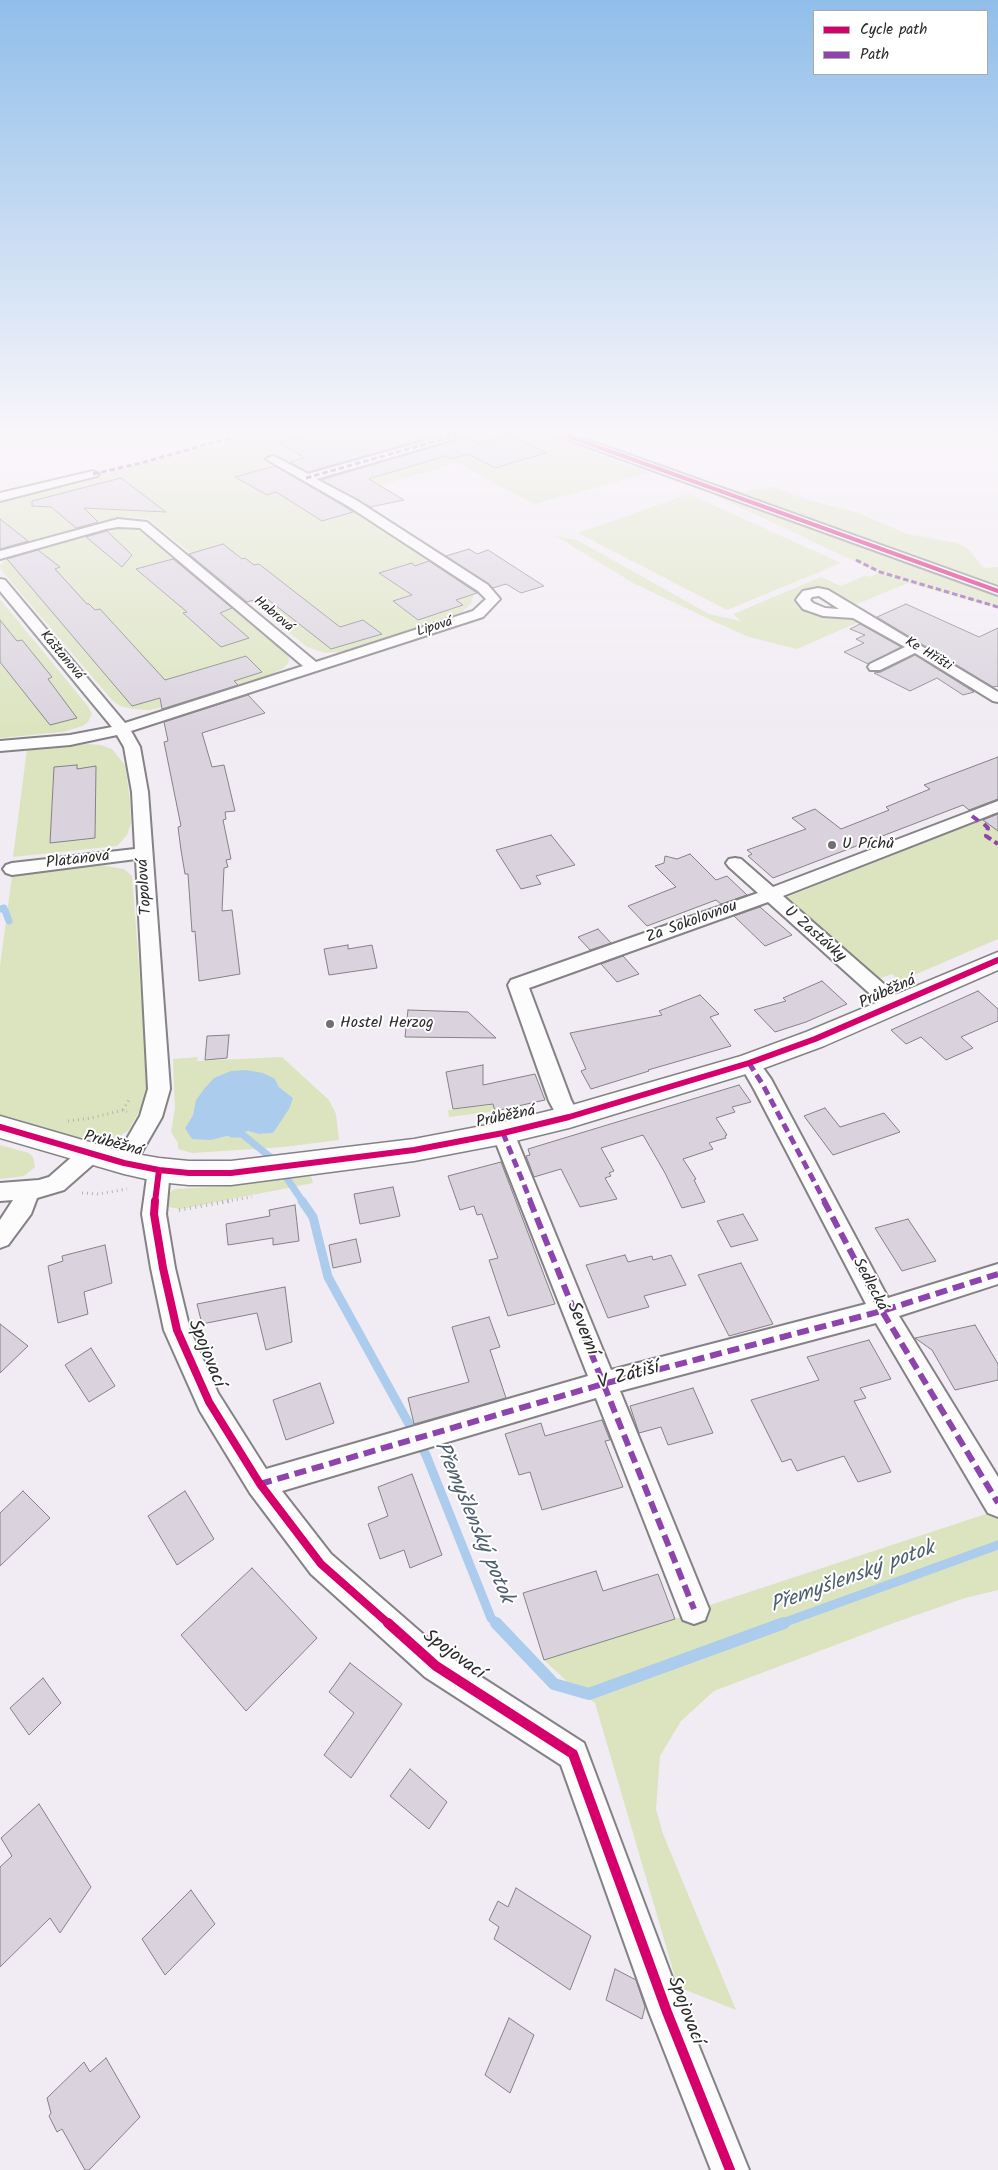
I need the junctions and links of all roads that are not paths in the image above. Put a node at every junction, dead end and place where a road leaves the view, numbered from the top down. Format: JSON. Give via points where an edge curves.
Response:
{"nodes":[{"id":1,"x":85,"y":531,"type":"edge"},
{"id":2,"x":151,"y":531,"type":"edge"},
{"id":3,"x":396,"y":531,"type":"edge"},
{"id":4,"x":832,"y":531,"type":"edge"},
{"id":5,"x":0,"y":555,"type":"edge"},
{"id":6,"x":0,"y":584,"type":"edge"},
{"id":7,"x":998,"y":591,"type":"edge"},
{"id":8,"x":856,"y":614,"type":"dead end"},
{"id":9,"x":916,"y":647,"type":"junction"},
{"id":10,"x":313,"y":667,"type":"junction"},
{"id":11,"x":875,"y":667,"type":"dead end"},
{"id":12,"x":998,"y":698,"type":"edge"},
{"id":13,"x":122,"y":730,"type":"junction"},
{"id":14,"x":0,"y":746,"type":"edge"},
{"id":15,"x":998,"y":806,"type":"edge"},
{"id":16,"x":143,"y":853,"type":"junction"},
{"id":17,"x":735,"y":863,"type":"dead end"},
{"id":18,"x":12,"y":869,"type":"dead end"},
{"id":19,"x":769,"y":895,"type":"junction"},
{"id":20,"x":998,"y":960,"type":"edge"},
{"id":21,"x":894,"y":1004,"type":"junction"},
{"id":22,"x":749,"y":1063,"type":"junction"},
{"id":23,"x":569,"y":1117,"type":"junction"},
{"id":24,"x":0,"y":1127,"type":"edge"},
{"id":25,"x":503,"y":1133,"type":"junction"},
{"id":26,"x":90,"y":1154,"type":"junction"},
{"id":27,"x":159,"y":1170,"type":"junction"},
{"id":28,"x":126,"y":1176,"type":"junction"},
{"id":29,"x":28,"y":1190,"type":"junction"},
{"id":30,"x":0,"y":1192,"type":"edge"},
{"id":31,"x":0,"y":1238,"type":"edge"},
{"id":32,"x":998,"y":1274,"type":"edge"},
{"id":33,"x":882,"y":1311,"type":"junction"},
{"id":34,"x":603,"y":1384,"type":"junction"},
{"id":35,"x":260,"y":1484,"type":"junction"},
{"id":36,"x":998,"y":1503,"type":"edge"},
{"id":37,"x":694,"y":1609,"type":"dead end"},
{"id":38,"x":730,"y":2170,"type":"edge"}],
"edges":[{"from":1,"to":5,"type":"street","name":"Habrová"},
{"from":2,"to":10,"type":"street","name":"Habrová"},
{"from":3,"to":10,"type":"street","name":"Lipová","via":[[483,588],[494,599],[478,614]]},
{"from":4,"to":7,"type":"street"},
{"from":6,"to":13,"type":"street","name":"Kaštanová"},
{"from":8,"to":9,"type":"street","name":"Ke Hřišti"},
{"from":9,"to":11,"type":"street"},
{"from":9,"to":12,"type":"street","name":"Ke Hřišti"},
{"from":10,"to":13,"type":"street","name":"Lipová"},
{"from":13,"to":14,"type":"street","via":[[70,740]]},
{"from":13,"to":16,"type":"street","name":"Topolová","via":[[132,747],[140,792]]},
{"from":15,"to":19,"type":"street","name":"Za Sokolovnou"},
{"from":16,"to":18,"type":"street","name":"Platanová"},
{"from":16,"to":28,"type":"street","name":"Topolová","via":[[159,1089]]},
{"from":17,"to":19,"type":"street","name":"U Zastávky"},
{"from":19,"to":21,"type":"street","name":"U Zastávky"},
{"from":19,"to":23,"type":"street","name":"Za Sokolovnou","via":[[518,985]]},
{"from":20,"to":21,"type":"street","name":"Průběžná"},
{"from":21,"to":22,"type":"street","name":"Průběžná","via":[[816,1039]]},
{"from":22,"to":23,"type":"street","name":"Průběžná"},
{"from":22,"to":33,"type":"street","name":"Sedlecká"},
{"from":23,"to":25,"type":"street","name":"Průběžná"},
{"from":24,"to":26,"type":"street","name":"Průběžná"},
{"from":25,"to":27,"type":"street","name":"Průběžná","via":[[273,1177]]},
{"from":25,"to":34,"type":"street","name":"Severní"},
{"from":26,"to":28,"type":"street","name":"Průběžná"},
{"from":26,"to":29,"type":"street","via":[[56,1184]]},
{"from":27,"to":28,"type":"street","name":"Průběžná"},
{"from":27,"to":35,"type":"street","name":"Spojovací","via":[[154,1215],[177,1330],[209,1402]]},
{"from":29,"to":30,"type":"street"},
{"from":29,"to":31,"type":"street","via":[[23,1207]]},
{"from":32,"to":33,"type":"street","name":"V Zátiší"},
{"from":33,"to":34,"type":"street","name":"V Zátiší"},
{"from":33,"to":36,"type":"street","name":"Sedlecká"},
{"from":34,"to":35,"type":"street","name":"V Zátiší"},
{"from":34,"to":37,"type":"street","name":"Severní"},
{"from":35,"to":38,"type":"street","name":"Spojovací","via":[[321,1564],[436,1666],[573,1754],[667,2012]]}]}
